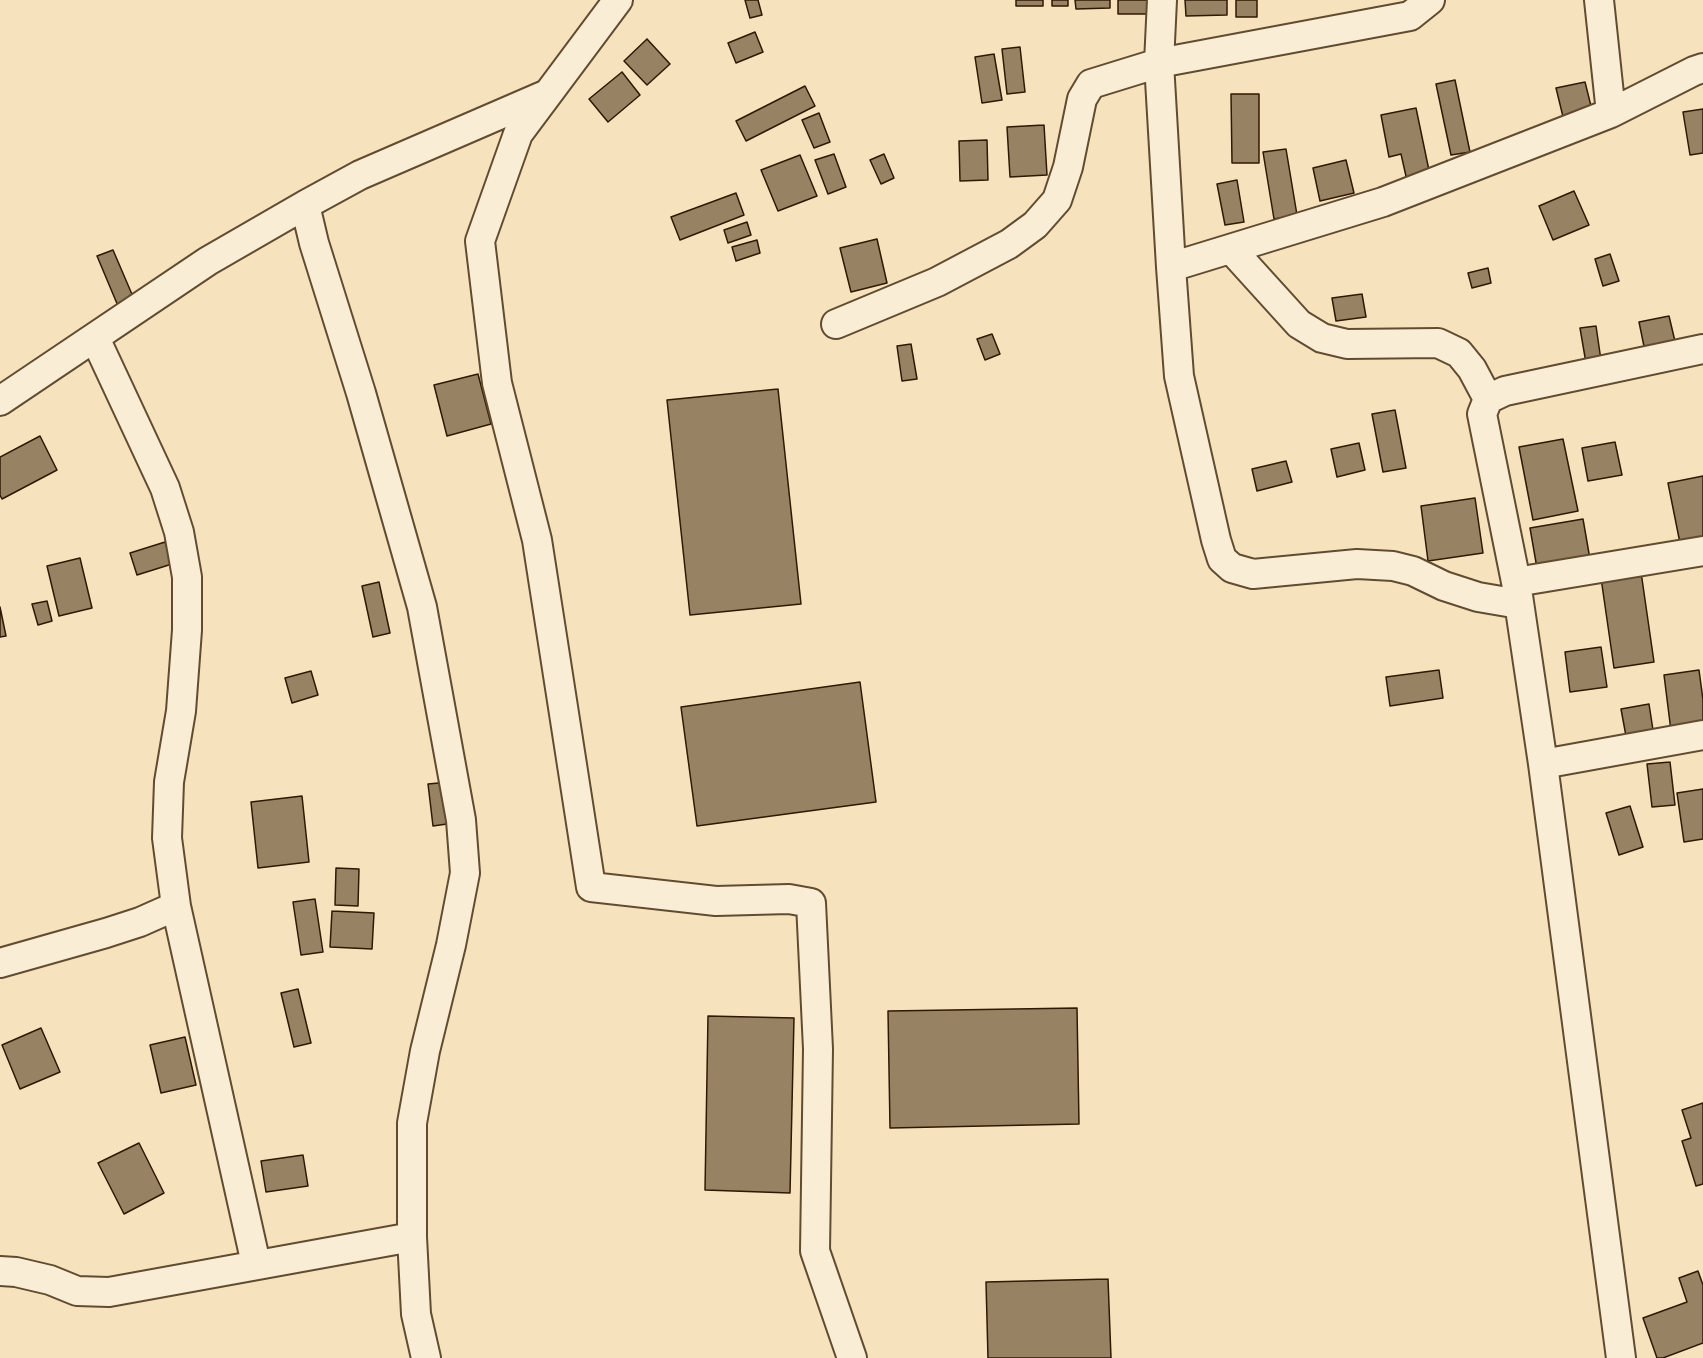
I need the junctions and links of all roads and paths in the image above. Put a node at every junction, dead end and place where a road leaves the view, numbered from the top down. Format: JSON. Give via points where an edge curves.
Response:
{"nodes":[{"id":1,"x":618,"y":0,"type":"edge"},
{"id":2,"x":1162,"y":0,"type":"edge"},
{"id":3,"x":1430,"y":0,"type":"edge"},
{"id":4,"x":1599,"y":0,"type":"edge"},
{"id":5,"x":1159,"y":63,"type":"junction"},
{"id":6,"x":1703,"y":68,"type":"edge"},
{"id":7,"x":548,"y":94,"type":"junction"},
{"id":8,"x":1611,"y":113,"type":"junction"},
{"id":9,"x":305,"y":205,"type":"junction"},
{"id":10,"x":1231,"y":249,"type":"junction"},
{"id":11,"x":1171,"y":267,"type":"junction"},
{"id":12,"x":836,"y":324,"type":"dead end"},
{"id":13,"x":95,"y":338,"type":"junction"},
{"id":14,"x":1703,"y":349,"type":"edge"},
{"id":15,"x":1488,"y":399,"type":"junction"},
{"id":16,"x":0,"y":400,"type":"edge"},
{"id":17,"x":1703,"y":551,"type":"edge"},
{"id":18,"x":1517,"y":593,"type":"junction"},
{"id":19,"x":1703,"y":735,"type":"edge"},
{"id":20,"x":1543,"y":764,"type":"junction"},
{"id":21,"x":176,"y":906,"type":"junction"},
{"id":22,"x":0,"y":963,"type":"edge"},
{"id":23,"x":412,"y":1237,"type":"junction"},
{"id":24,"x":256,"y":1264,"type":"junction"},
{"id":25,"x":0,"y":1271,"type":"edge"},
{"id":26,"x":426,"y":1358,"type":"edge"},
{"id":27,"x":852,"y":1358,"type":"edge"},
{"id":28,"x":1621,"y":1358,"type":"edge"}],
"edges":[{"from":1,"to":7,"type":"street"},
{"from":2,"to":5,"type":"street"},
{"from":3,"to":5,"type":"street","via":[[1410,16]]},
{"from":4,"to":8,"type":"street"},
{"from":5,"to":11,"type":"street"},
{"from":5,"to":12,"type":"street","via":[[1091,84],[1082,99],[1057,200],[1035,225],[1009,244],[937,282]]},
{"from":6,"to":8,"type":"street"},
{"from":7,"to":9,"type":"street","via":[[360,175]]},
{"from":7,"to":27,"type":"street","via":[[518,134],[480,242],[497,383],[537,540],[591,887],[716,901],[789,898],[811,903],[818,1049],[815,1251]]},
{"from":8,"to":10,"type":"street","via":[[1383,202]]},
{"from":9,"to":13,"type":"street","via":[[208,261]]},
{"from":9,"to":23,"type":"street","via":[[422,607],[461,820],[465,873],[412,1123]]},
{"from":10,"to":11,"type":"street"},
{"from":10,"to":15,"type":"street","via":[[1299,324],[1322,338],[1347,344],[1438,344],[1459,352]]},
{"from":11,"to":18,"type":"street","via":[[1179,376],[1216,540],[1222,558],[1232,568],[1253,574],[1357,564],[1393,566],[1478,597]]},
{"from":13,"to":16,"type":"street"},
{"from":13,"to":21,"type":"street","via":[[165,488],[179,532],[187,577],[181,711],[169,782],[167,838]]},
{"from":14,"to":15,"type":"street","via":[[1505,391]]},
{"from":15,"to":18,"type":"street","via":[[1482,414]]},
{"from":17,"to":18,"type":"street"},
{"from":18,"to":20,"type":"street"},
{"from":19,"to":20,"type":"street"},
{"from":20,"to":28,"type":"street"},
{"from":21,"to":22,"type":"street","via":[[140,922]]},
{"from":21,"to":24,"type":"street"},
{"from":23,"to":24,"type":"street"},
{"from":23,"to":26,"type":"street","via":[[416,1314]]},
{"from":24,"to":25,"type":"street","via":[[109,1292],[77,1291],[16,1272]]}]}
